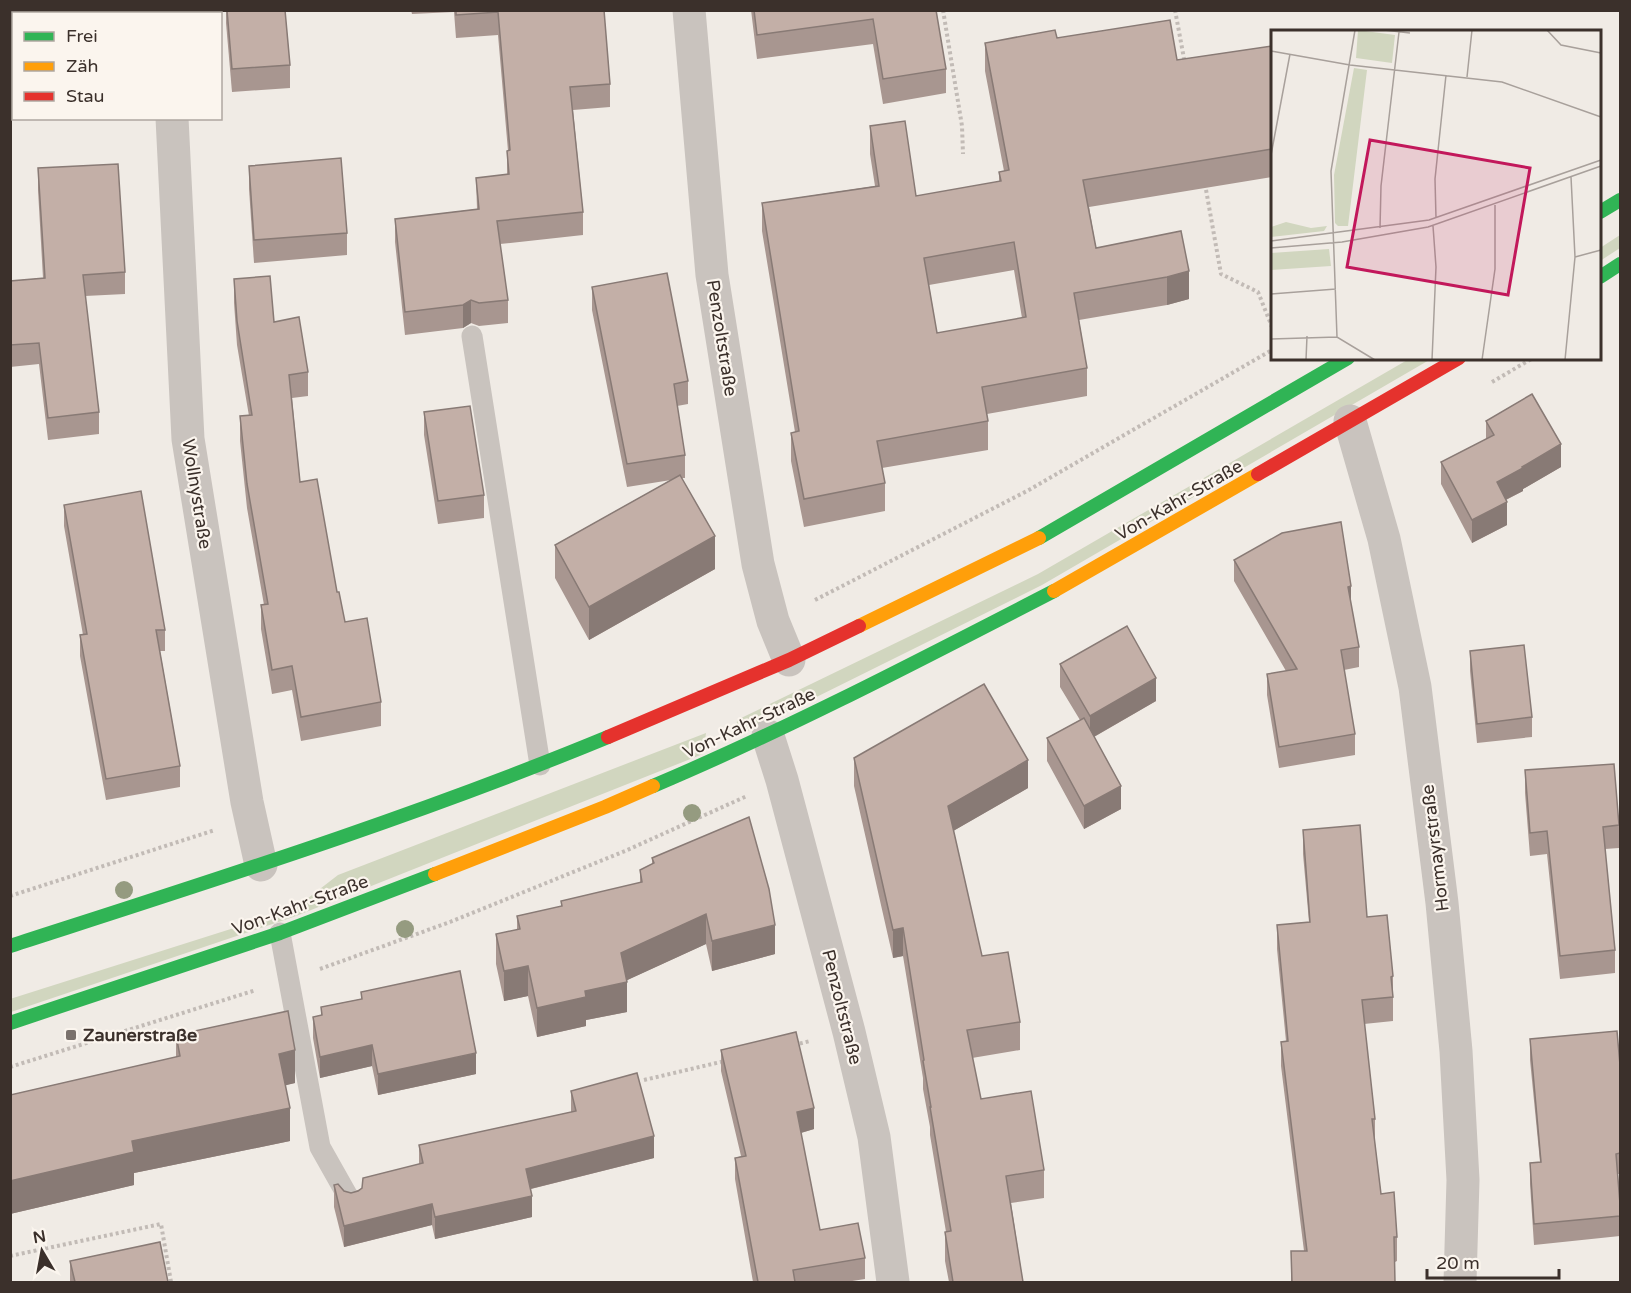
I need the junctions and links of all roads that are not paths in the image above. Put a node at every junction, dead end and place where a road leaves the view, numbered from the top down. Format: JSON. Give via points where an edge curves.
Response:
{"nodes":[{"id":1,"x":689,"y":10,"type":"edge"},
{"id":2,"x":172,"y":120,"type":"edge"},
{"id":3,"x":1620,"y":200,"type":"edge"},
{"id":4,"x":1601,"y":211,"type":"edge"},
{"id":5,"x":1620,"y":264,"type":"edge"},
{"id":6,"x":1601,"y":276,"type":"edge"},
{"id":7,"x":472,"y":336,"type":"dead end"},
{"id":8,"x":1345,"y":360,"type":"edge"},
{"id":9,"x":1456,"y":360,"type":"edge"},
{"id":10,"x":1350,"y":422,"type":"junction"},
{"id":11,"x":789,"y":660,"type":"junction"},
{"id":12,"x":768,"y":736,"type":"junction"},
{"id":13,"x":540,"y":765,"type":"junction"},
{"id":14,"x":261,"y":865,"type":"junction"},
{"id":15,"x":280,"y":933,"type":"junction"},
{"id":16,"x":10,"y":946,"type":"edge"},
{"id":17,"x":10,"y":1023,"type":"edge"},
{"id":18,"x":351,"y":1202,"type":"edge"},
{"id":19,"x":893,"y":1282,"type":"edge"},
{"id":20,"x":1460,"y":1282,"type":"edge"}],
"edges":[{"from":1,"to":11,"type":"street","name":"Penzoltstraße","via":[[711,275],[758,564],[773,621]]},
{"from":2,"to":14,"type":"street","name":"Wollnystraße","via":[[188,439]]},
{"from":3,"to":4,"type":"main road"},
{"from":5,"to":6,"type":"main road"},
{"from":7,"to":13,"type":"lane"},
{"from":8,"to":11,"type":"main road","name":"Von-Kahr-Straße","via":[[1046,534]]},
{"from":9,"to":10,"type":"main road","name":"Von-Kahr-Straße"},
{"from":10,"to":12,"type":"main road","name":"Von-Kahr-Straße","via":[[1069,584]]},
{"from":10,"to":20,"type":"street","name":"Hormayrstraße","via":[[1384,539],[1415,687],[1456,1051],[1463,1180]]},
{"from":11,"to":13,"type":"main road","name":"Von-Kahr-Straße"},
{"from":12,"to":15,"type":"main road","name":"Von-Kahr-Straße","via":[[594,811]]},
{"from":12,"to":19,"type":"street","name":"Penzoltstraße","via":[[874,1137]]},
{"from":13,"to":14,"type":"main road","name":"Von-Kahr-Straße"},
{"from":14,"to":16,"type":"main road","name":"Von-Kahr-Straße"},
{"from":15,"to":17,"type":"main road","name":"Von-Kahr-Straße"},
{"from":15,"to":18,"type":"lane","via":[[320,1146]]}]}
